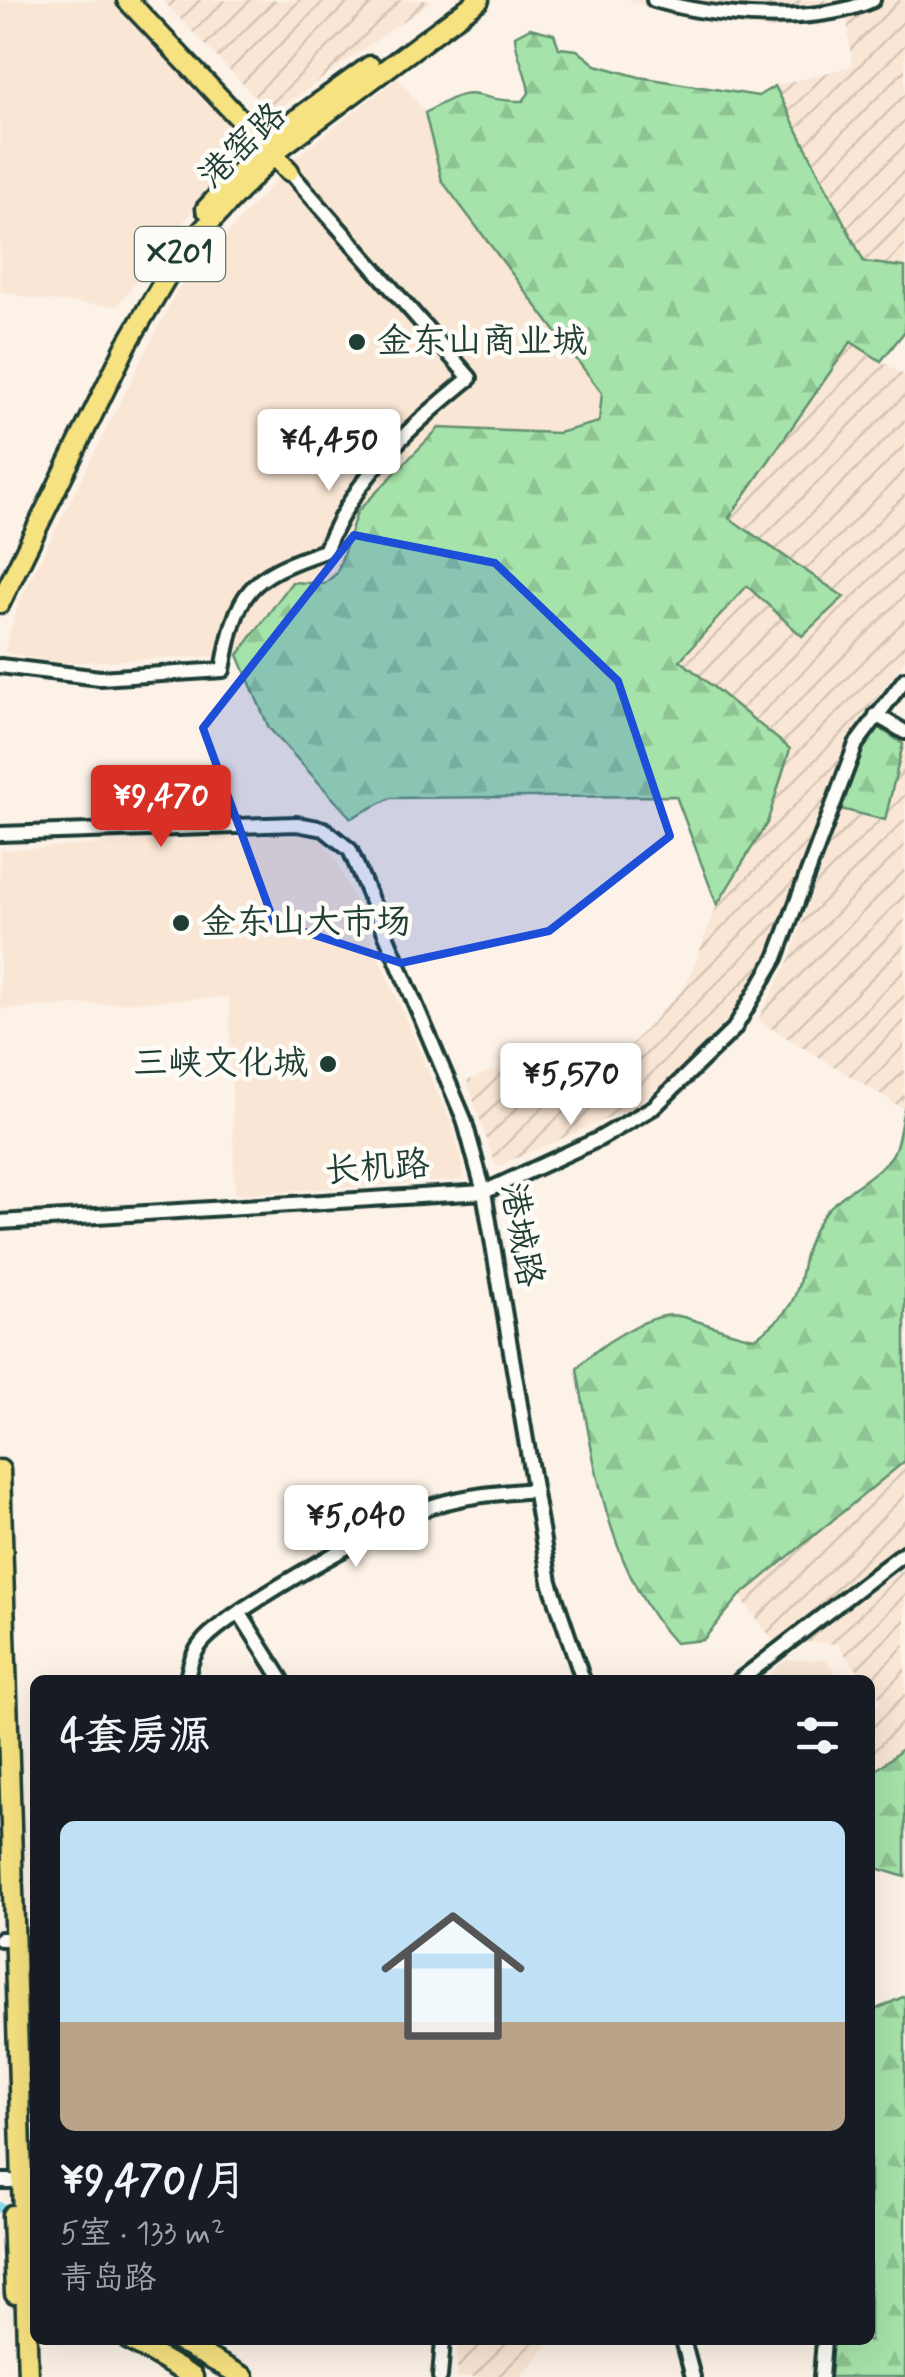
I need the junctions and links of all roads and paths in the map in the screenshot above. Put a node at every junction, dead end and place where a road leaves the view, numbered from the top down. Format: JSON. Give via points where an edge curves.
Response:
{"nodes":[{"id":1,"x":128,"y":0,"type":"edge"},
{"id":2,"x":141,"y":0,"type":"edge"},
{"id":3,"x":459,"y":0,"type":"edge"},
{"id":4,"x":480,"y":0,"type":"edge"},
{"id":5,"x":654,"y":0,"type":"edge"},
{"id":6,"x":873,"y":0,"type":"edge"},
{"id":7,"x":273,"y":146,"type":"junction"},
{"id":8,"x":289,"y":171,"type":"joint"},
{"id":9,"x":0,"y":576,"type":"edge"},
{"id":10,"x":0,"y":603,"type":"edge"},
{"id":11,"x":0,"y":666,"type":"edge"},
{"id":12,"x":905,"y":678,"type":"edge"},
{"id":13,"x":876,"y":715,"type":"junction"},
{"id":14,"x":905,"y":732,"type":"edge"},
{"id":15,"x":0,"y":834,"type":"edge"},
{"id":16,"x":484,"y":1192,"type":"junction"},
{"id":17,"x":0,"y":1222,"type":"edge"},
{"id":18,"x":0,"y":1470,"type":"edge"},
{"id":19,"x":534,"y":1490,"type":"junction"},
{"id":20,"x":905,"y":1552,"type":"edge"},
{"id":21,"x":239,"y":1612,"type":"junction"},
{"id":22,"x":188,"y":1675,"type":"edge"},
{"id":23,"x":279,"y":1675,"type":"edge"},
{"id":24,"x":582,"y":1675,"type":"edge"},
{"id":25,"x":746,"y":1675,"type":"edge"},
{"id":26,"x":0,"y":1820,"type":"edge"},
{"id":27,"x":2,"y":1939,"type":"edge"},
{"id":28,"x":28,"y":2160,"type":"edge"},
{"id":29,"x":11,"y":2185,"type":"edge"},
{"id":30,"x":19,"y":2248,"type":"edge"},
{"id":31,"x":19,"y":2278,"type":"edge"},
{"id":32,"x":137,"y":2345,"type":"edge"},
{"id":33,"x":185,"y":2345,"type":"edge"},
{"id":34,"x":443,"y":2345,"type":"edge"},
{"id":35,"x":683,"y":2345,"type":"edge"},
{"id":36,"x":823,"y":2345,"type":"edge"},
{"id":37,"x":18,"y":2377,"type":"edge"},
{"id":38,"x":28,"y":2377,"type":"edge"},
{"id":39,"x":193,"y":2377,"type":"edge"},
{"id":40,"x":244,"y":2377,"type":"edge"},
{"id":41,"x":440,"y":2377,"type":"edge"},
{"id":42,"x":693,"y":2377,"type":"edge"},
{"id":43,"x":820,"y":2377,"type":"edge"}],
"edges":[{"from":1,"to":7,"type":"main road"},
{"from":2,"to":7,"type":"main road"},
{"from":3,"to":7,"type":"main road","name":"港窑路","number":"X201"},
{"from":4,"to":7,"type":"main road","name":"港窑路","number":"X201"},
{"from":5,"to":6,"type":"street","via":[[747,17]]},
{"from":7,"to":8,"type":"main road"},
{"from":7,"to":9,"type":"main road","name":"港窑路","number":"X201","via":[[166,254],[116,338]]},
{"from":7,"to":10,"type":"main road","name":"港窑路","number":"X201","via":[[180,254],[126,344]]},
{"from":8,"to":11,"type":"street","via":[[470,378],[376,461],[325,552],[287,564],[242,596],[223,670],[100,678]]},
{"from":12,"to":13,"type":"street","name":"长机路"},
{"from":13,"to":14,"type":"street"},
{"from":13,"to":16,"type":"street","name":"长机路","via":[[856,744],[776,958],[734,1030],[654,1107]]},
{"from":15,"to":16,"type":"street","name":"港城路","via":[[324,828],[350,850],[449,1075]]},
{"from":16,"to":17,"type":"street","name":"长机路"},
{"from":16,"to":19,"type":"street","name":"港城路"},
{"from":18,"to":28,"type":"main road"},
{"from":19,"to":21,"type":"street","via":[[434,1506]]},
{"from":19,"to":24,"type":"street","name":"港城路","via":[[550,1582]]},
{"from":20,"to":25,"type":"street"},
{"from":21,"to":22,"type":"street","via":[[191,1657]]},
{"from":21,"to":23,"type":"street"},
{"from":26,"to":27,"type":"main road"},
{"from":27,"to":29,"type":"main road"},
{"from":28,"to":29,"type":"main road"},
{"from":29,"to":30,"type":"main road"},
{"from":30,"to":31,"type":"main road"},
{"from":31,"to":37,"type":"main road"},
{"from":31,"to":38,"type":"main road"},
{"from":32,"to":39,"type":"main road"},
{"from":33,"to":40,"type":"main road"},
{"from":34,"to":41,"type":"street"},
{"from":35,"to":42,"type":"street"},
{"from":36,"to":43,"type":"street"}]}
